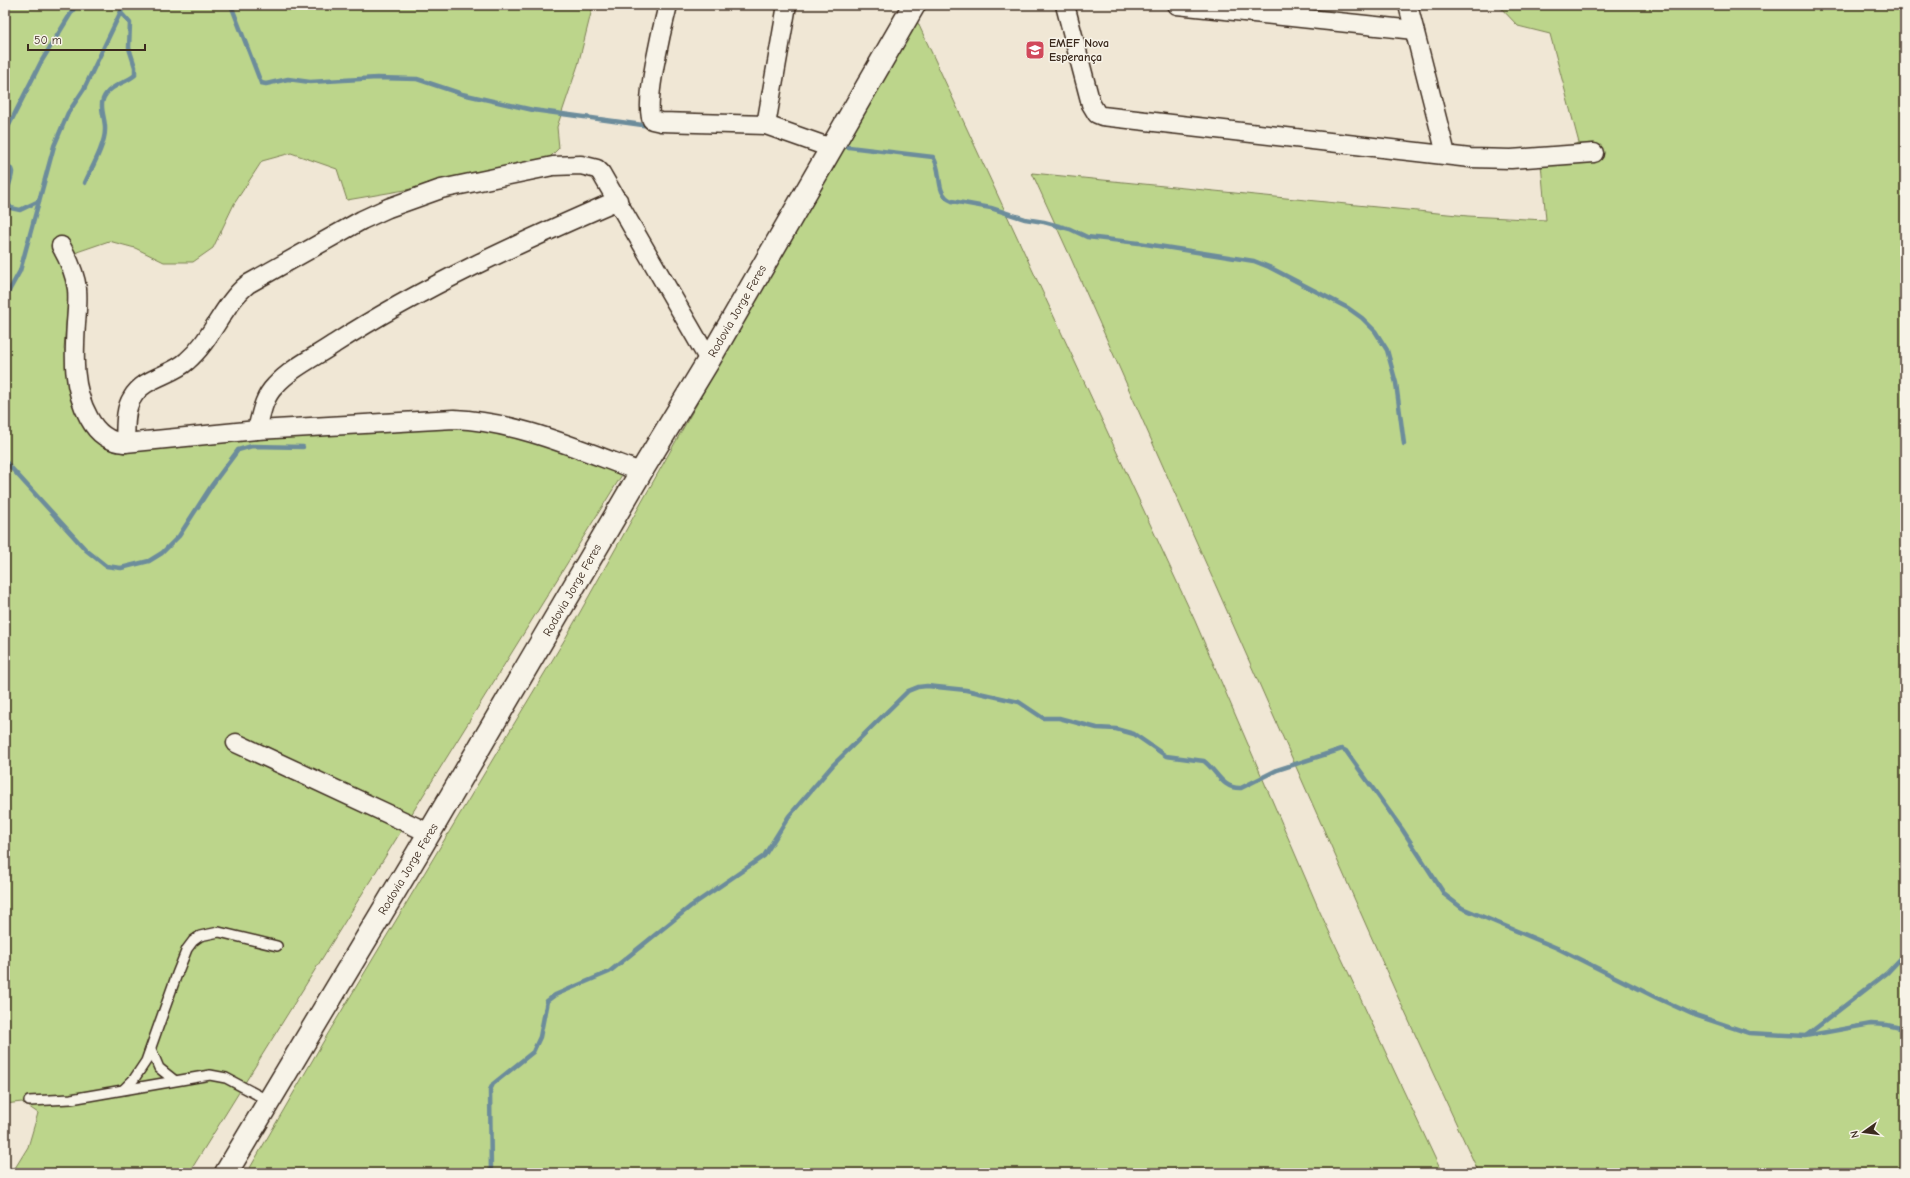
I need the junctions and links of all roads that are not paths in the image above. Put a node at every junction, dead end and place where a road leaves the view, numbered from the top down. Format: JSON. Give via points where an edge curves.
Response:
{"nodes":[{"id":1,"x":668,"y":5,"type":"edge"},
{"id":2,"x":788,"y":5,"type":"edge"},
{"id":3,"x":914,"y":5,"type":"edge"},
{"id":4,"x":1065,"y":5,"type":"edge"},
{"id":5,"x":1177,"y":5,"type":"edge"},
{"id":6,"x":1408,"y":5,"type":"edge"},
{"id":7,"x":1225,"y":8,"type":"edge"},
{"id":8,"x":1414,"y":30,"type":"junction"},
{"id":9,"x":766,"y":125,"type":"junction"},
{"id":10,"x":831,"y":148,"type":"junction"},
{"id":11,"x":1594,"y":153,"type":"dead end"},
{"id":12,"x":1446,"y":154,"type":"junction"},
{"id":13,"x":618,"y":200,"type":"junction"},
{"id":14,"x":61,"y":246,"type":"dead end"},
{"id":15,"x":709,"y":360,"type":"junction"},
{"id":16,"x":257,"y":430,"type":"junction"},
{"id":17,"x":125,"y":443,"type":"junction"},
{"id":18,"x":641,"y":472,"type":"junction"},
{"id":19,"x":236,"y":743,"type":"dead end"},
{"id":20,"x":429,"y":833,"type":"junction"},
{"id":21,"x":277,"y":946,"type":"dead end"},
{"id":22,"x":151,"y":1049,"type":"junction"},
{"id":23,"x":174,"y":1080,"type":"junction"},
{"id":24,"x":124,"y":1089,"type":"junction"},
{"id":25,"x":29,"y":1101,"type":"dead end"},
{"id":26,"x":269,"y":1101,"type":"junction"},
{"id":27,"x":226,"y":1173,"type":"edge"}],
"edges":[{"from":1,"to":9,"type":"street","via":[[654,68],[650,104],[652,120]]},
{"from":2,"to":9,"type":"street"},
{"from":3,"to":10,"type":"main road","name":"Rodovia Jorge Feres"},
{"from":4,"to":12,"type":"street","via":[[1091,104],[1097,114],[1102,116]]},
{"from":5,"to":7,"type":"street"},
{"from":6,"to":8,"type":"street"},
{"from":7,"to":8,"type":"street"},
{"from":8,"to":12,"type":"street"},
{"from":9,"to":10,"type":"street"},
{"from":10,"to":15,"type":"main road","name":"Rodovia Jorge Feres"},
{"from":11,"to":12,"type":"street","via":[[1511,159],[1470,158]]},
{"from":13,"to":15,"type":"street"},
{"from":13,"to":16,"type":"street","via":[[514,245],[366,323],[275,385],[263,407]]},
{"from":13,"to":17,"type":"street","via":[[597,169],[581,165],[553,166],[441,189],[362,220],[241,289],[188,361],[145,384],[131,398]]},
{"from":14,"to":17,"type":"street","via":[[70,262],[77,290],[75,371],[82,406],[102,435],[113,442]]},
{"from":15,"to":18,"type":"main road","name":"Rodovia Jorge Feres"},
{"from":16,"to":17,"type":"street"},
{"from":16,"to":18,"type":"street","via":[[474,420],[526,430]]},
{"from":18,"to":20,"type":"main road","name":"Rodovia Jorge Feres"},
{"from":19,"to":20,"type":"street"},
{"from":20,"to":26,"type":"main road","name":"Rodovia Jorge Feres"},
{"from":21,"to":22,"type":"lane","via":[[219,932],[200,936],[193,941],[177,974]]},
{"from":22,"to":23,"type":"lane","via":[[159,1068]]},
{"from":22,"to":24,"type":"lane","via":[[139,1072]]},
{"from":23,"to":24,"type":"lane"},
{"from":23,"to":26,"type":"lane","via":[[217,1075]]},
{"from":24,"to":25,"type":"lane","via":[[71,1099]]},
{"from":26,"to":27,"type":"main road","name":"Rodovia Jorge Feres"}]}
